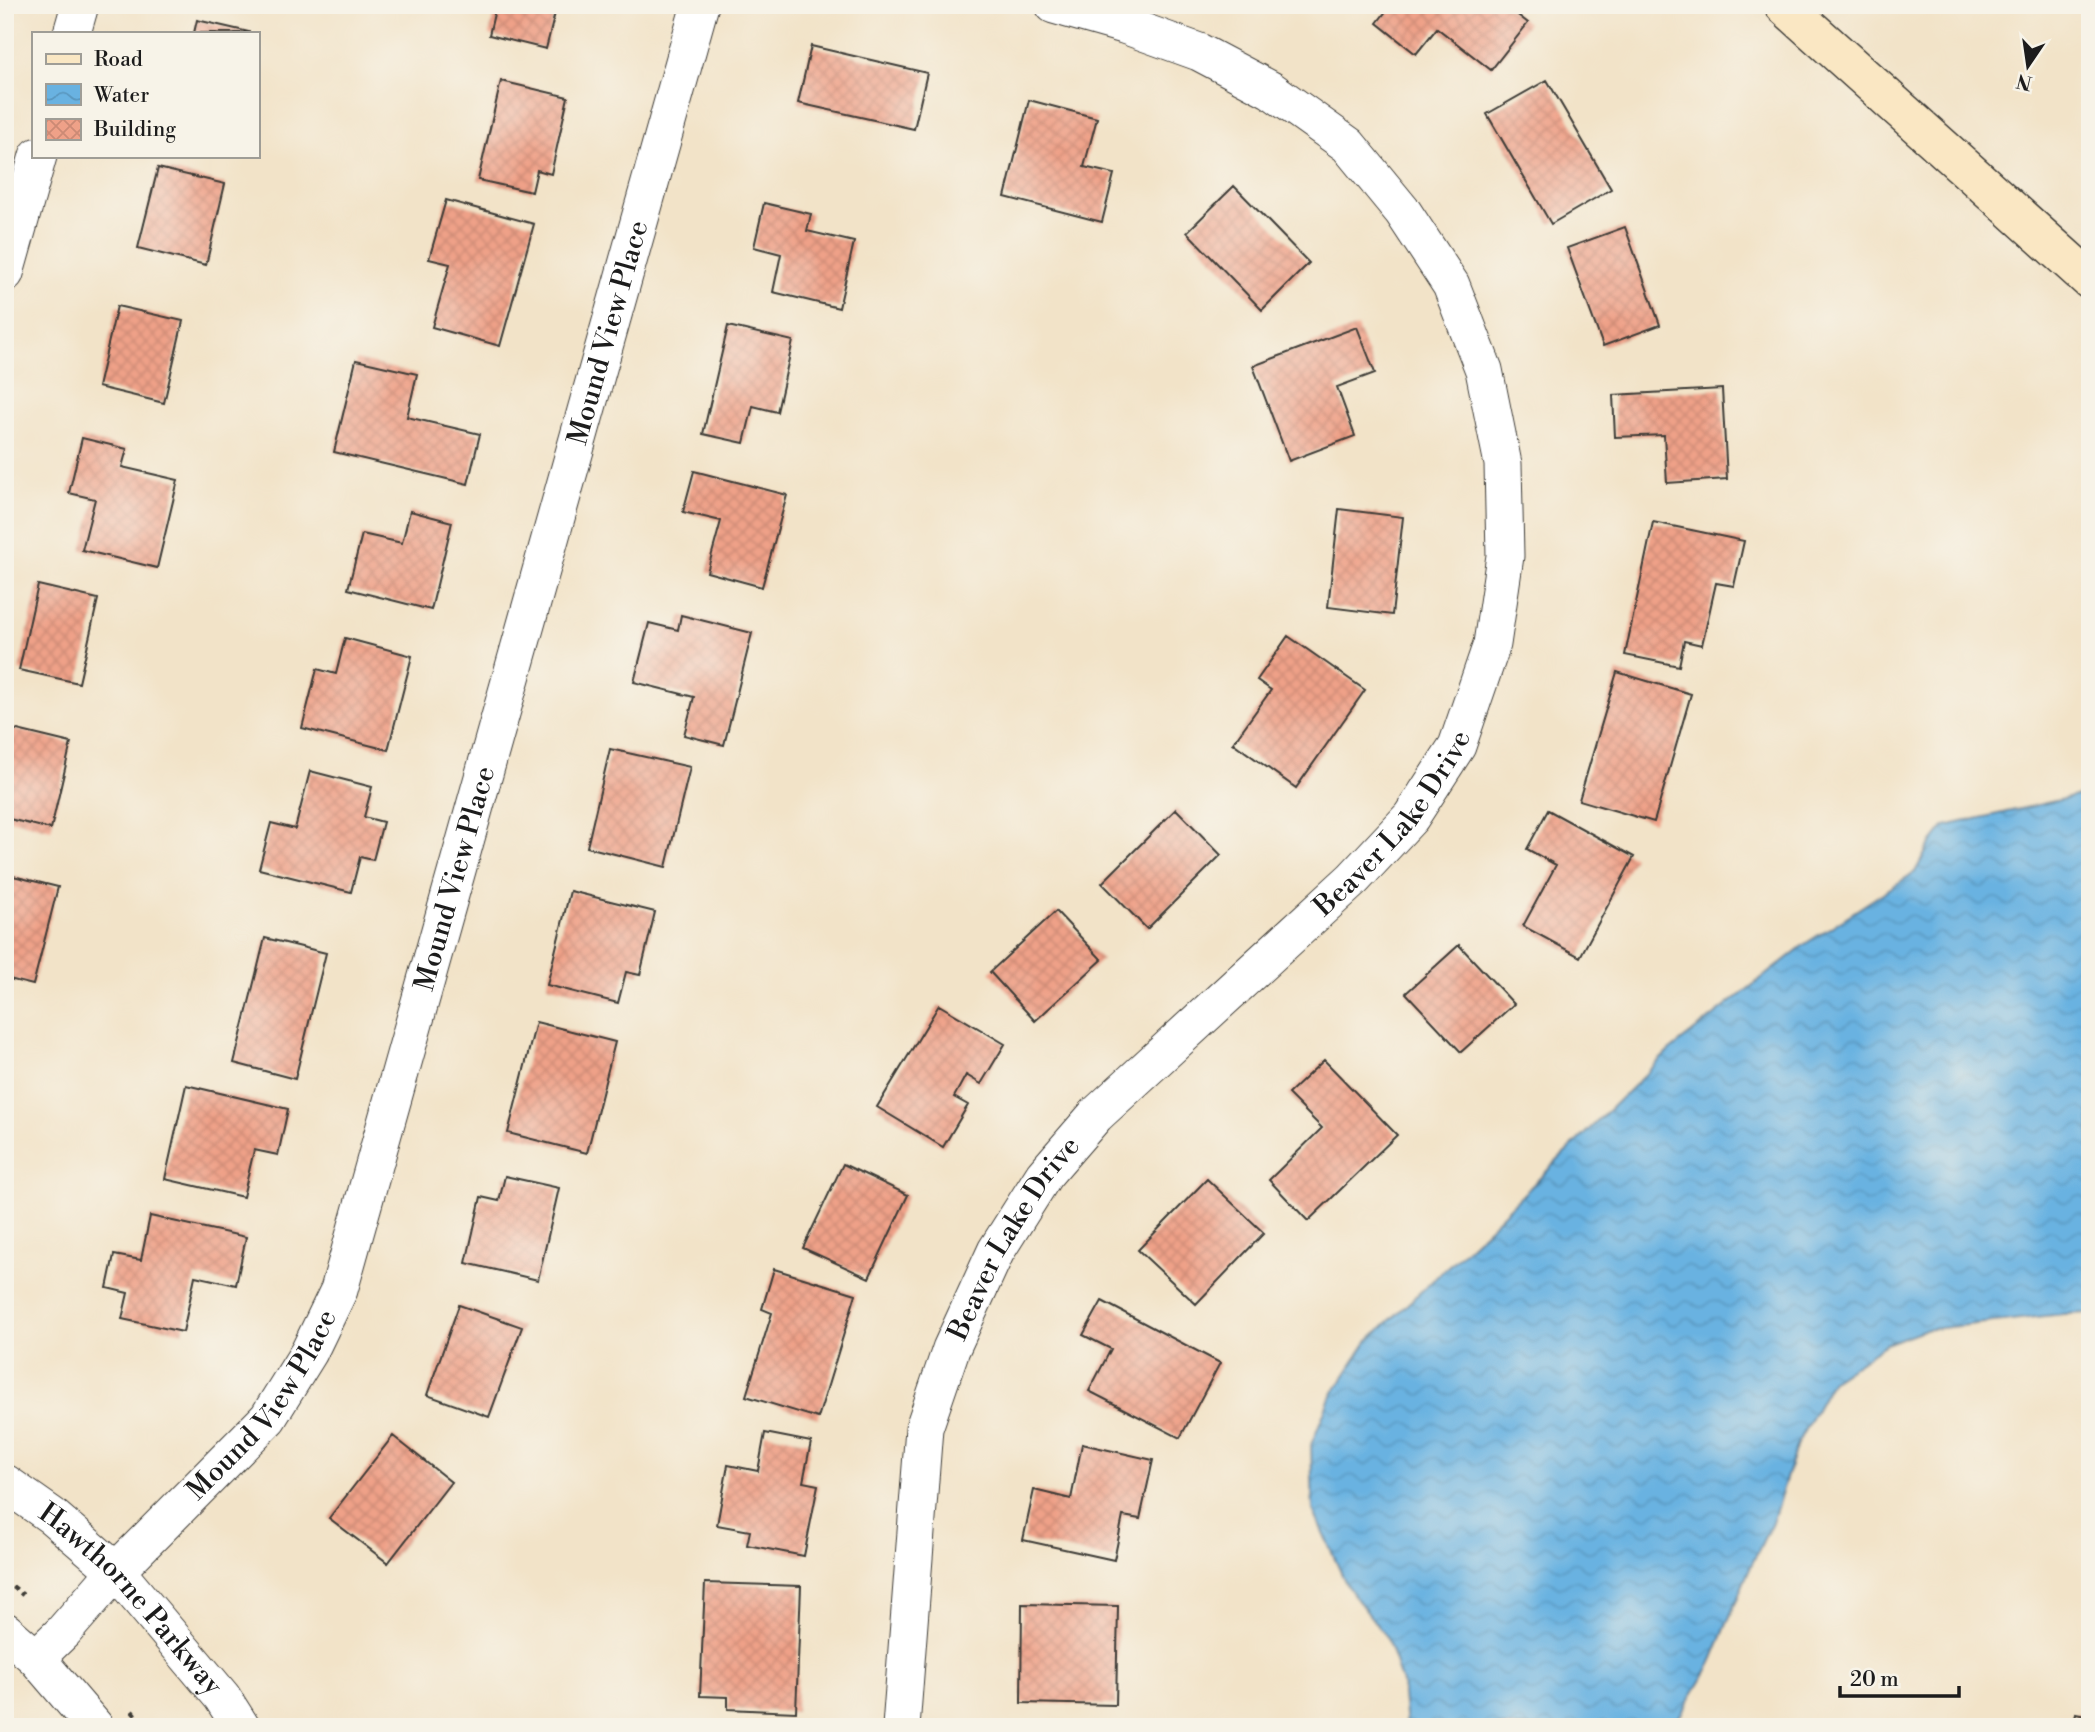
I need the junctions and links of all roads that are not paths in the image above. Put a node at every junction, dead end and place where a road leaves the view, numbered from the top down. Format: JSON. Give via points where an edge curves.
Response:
{"nodes":[{"id":1,"x":80,"y":5,"type":"edge"},
{"id":2,"x":700,"y":5,"type":"edge"},
{"id":3,"x":1054,"y":5,"type":"edge"},
{"id":4,"x":1784,"y":5,"type":"edge"},
{"id":5,"x":72,"y":32,"type":"edge"},
{"id":6,"x":37,"y":158,"type":"edge"},
{"id":7,"x":5,"y":272,"type":"edge"},
{"id":8,"x":2090,"y":280,"type":"edge"},
{"id":9,"x":5,"y":1483,"type":"edge"},
{"id":10,"x":117,"y":1571,"type":"junction"},
{"id":11,"x":5,"y":1631,"type":"edge"},
{"id":12,"x":36,"y":1658,"type":"junction"},
{"id":13,"x":95,"y":1727,"type":"edge"},
{"id":14,"x":241,"y":1727,"type":"edge"},
{"id":15,"x":901,"y":1727,"type":"edge"}],
"edges":[{"from":1,"to":5,"type":"street"},
{"from":2,"to":10,"type":"street","name":"Mound View Place","via":[[338,1290],[309,1352],[268,1418]]},
{"from":3,"to":15,"type":"street","name":"Beaver Lake Drive","via":[[1199,52],[1271,90],[1348,145],[1403,212],[1451,285],[1484,370],[1503,464],[1505,556],[1492,644],[1457,746],[1411,817],[1353,879],[1096,1115],[1044,1175],[996,1251],[951,1349],[924,1428]]},
{"from":4,"to":8,"type":"main road"},
{"from":6,"to":7,"type":"street"},
{"from":9,"to":10,"type":"street","name":"Hawthorne Parkway"},
{"from":10,"to":12,"type":"street","name":"Mound View Place"},
{"from":10,"to":14,"type":"street","name":"Hawthorne Parkway","via":[[222,1697]]},
{"from":11,"to":12,"type":"street"},
{"from":12,"to":13,"type":"street"}]}
